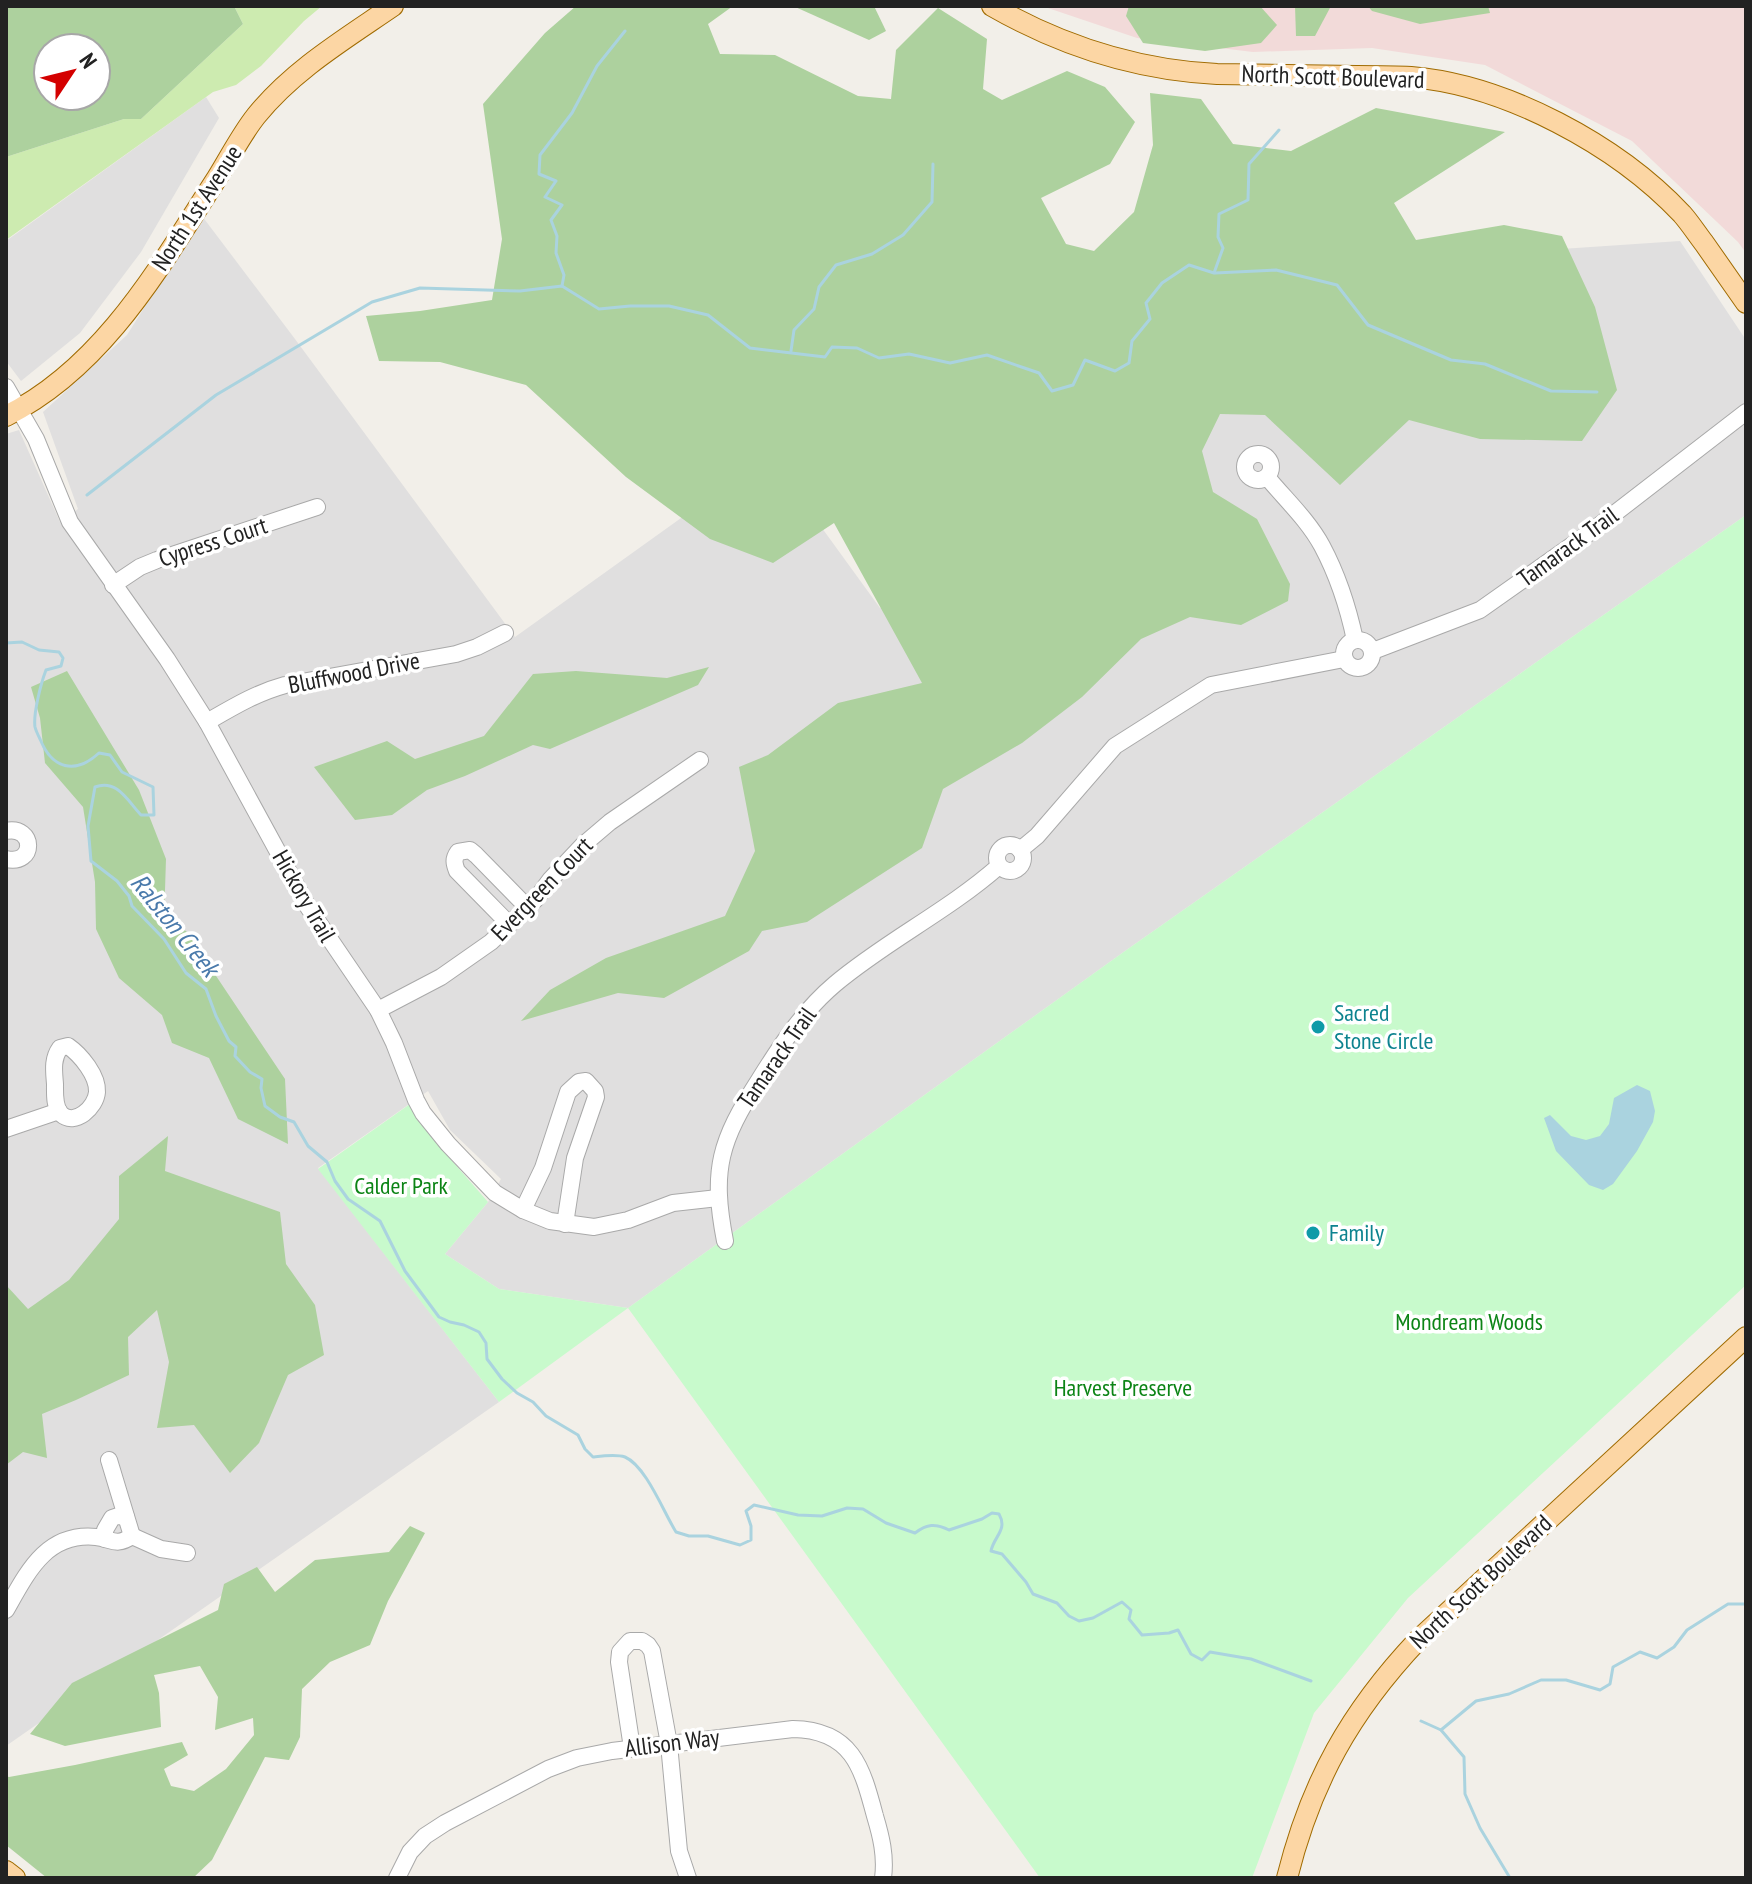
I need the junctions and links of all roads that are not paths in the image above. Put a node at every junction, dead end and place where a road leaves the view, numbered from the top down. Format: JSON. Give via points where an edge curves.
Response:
{"nodes":[{"id":1,"x":393,"y":6,"type":"edge"},
{"id":2,"x":992,"y":6,"type":"edge"},
{"id":3,"x":1746,"y":303,"type":"edge"},
{"id":4,"x":6,"y":387,"type":"edge"},
{"id":5,"x":1746,"y":412,"type":"edge"},
{"id":6,"x":12,"y":413,"type":"edge"},
{"id":7,"x":1267,"y":477,"type":"dead end"},
{"id":8,"x":317,"y":507,"type":"dead end"},
{"id":9,"x":113,"y":585,"type":"junction"},
{"id":10,"x":505,"y":633,"type":"dead end"},
{"id":11,"x":1355,"y":640,"type":"junction"},
{"id":12,"x":1373,"y":651,"type":"junction"},
{"id":13,"x":1344,"y":659,"type":"junction"},
{"id":14,"x":207,"y":722,"type":"junction"},
{"id":15,"x":700,"y":760,"type":"dead end"},
{"id":16,"x":6,"y":831,"type":"edge"},
{"id":17,"x":6,"y":859,"type":"edge"},
{"id":18,"x":527,"y":907,"type":"junction"},
{"id":19,"x":509,"y":924,"type":"junction"},
{"id":20,"x":378,"y":1010,"type":"junction"},
{"id":21,"x":59,"y":1111,"type":"dead end"},
{"id":22,"x":6,"y":1129,"type":"edge"},
{"id":23,"x":718,"y":1198,"type":"junction"},
{"id":24,"x":523,"y":1210,"type":"junction"},
{"id":25,"x":565,"y":1224,"type":"junction"},
{"id":26,"x":725,"y":1241,"type":"dead end"},
{"id":27,"x":1746,"y":1337,"type":"edge"},
{"id":28,"x":109,"y":1460,"type":"dead end"},
{"id":29,"x":126,"y":1517,"type":"junction"},
{"id":30,"x":132,"y":1536,"type":"junction"},
{"id":31,"x":105,"y":1539,"type":"junction"},
{"id":32,"x":187,"y":1553,"type":"dead end"},
{"id":33,"x":6,"y":1610,"type":"edge"},
{"id":34,"x":669,"y":1744,"type":"junction"},
{"id":35,"x":632,"y":1748,"type":"junction"},
{"id":36,"x":6,"y":1871,"type":"edge"},
{"id":37,"x":15,"y":1878,"type":"edge"},
{"id":38,"x":397,"y":1878,"type":"edge"},
{"id":39,"x":688,"y":1878,"type":"edge"},
{"id":40,"x":883,"y":1878,"type":"edge"},
{"id":41,"x":1287,"y":1878,"type":"edge"}],
"edges":[{"from":1,"to":6,"type":"main road","name":"North 1st Avenue","via":[[279,90],[110,332],[68,374]]},
{"from":2,"to":3,"type":"main road","name":"North Scott Boulevard","via":[[1080,47],[1142,64],[1214,74],[1411,77],[1509,100],[1584,138],[1653,187],[1684,215]]},
{"from":4,"to":6,"type":"street","name":"Hickory Trail"},
{"from":5,"to":12,"type":"street","name":"Tamarack Trail","via":[[1480,610]]},
{"from":6,"to":9,"type":"street","name":"Hickory Trail","via":[[42,450],[70,522]]},
{"from":7,"to":11,"type":"street","via":[[1321,544],[1347,602]]},
{"from":8,"to":9,"type":"street","name":"Cypress Court","via":[[157,560]]},
{"from":9,"to":14,"type":"street","name":"Hickory Trail"},
{"from":10,"to":14,"type":"street","name":"Bluffwood Drive","via":[[456,654],[266,690]]},
{"from":11,"to":12,"type":"street","via":[[1368,643]]},
{"from":11,"to":13,"type":"street","via":[[1347,645]]},
{"from":12,"to":13,"type":"street","via":[[1368,665],[1360,669]]},
{"from":13,"to":23,"type":"street","name":"Tamarack Trail","via":[[1211,685],[1115,746],[1037,836],[1020,850],[1003,847],[997,856],[999,866],[851,971],[805,1014],[733,1123],[722,1153]]},
{"from":14,"to":20,"type":"street","name":"Hickory Trail","via":[[308,907]]},
{"from":15,"to":18,"type":"street","name":"Evergreen Court","via":[[610,822]]},
{"from":16,"to":17,"type":"street","via":[[22,832],[28,846],[20,859]]},
{"from":18,"to":19,"type":"street","name":"Evergreen Court"},
{"from":18,"to":19,"type":"street","via":[[470,850],[458,852],[457,871]]},
{"from":19,"to":20,"type":"street","name":"Evergreen Court","via":[[472,957]]},
{"from":20,"to":24,"type":"street","name":"Hickory Trail","via":[[423,1113],[495,1193]]},
{"from":21,"to":22,"type":"street"},
{"from":23,"to":25,"type":"street","name":"Hickory Trail","via":[[673,1203],[594,1227]]},
{"from":23,"to":26,"type":"street","name":"Tamarack Trail"},
{"from":24,"to":25,"type":"street","name":"Hickory Trail"},
{"from":24,"to":25,"type":"street","via":[[568,1092],[586,1081],[596,1097],[575,1158]]},
{"from":27,"to":41,"type":"main road","name":"North Scott Boulevard","via":[[1393,1666],[1359,1710],[1317,1784]]},
{"from":28,"to":29,"type":"street"},
{"from":29,"to":30,"type":"street"},
{"from":29,"to":31,"type":"street","via":[[112,1518]]},
{"from":30,"to":31,"type":"street","via":[[120,1542]]},
{"from":30,"to":32,"type":"street"},
{"from":31,"to":33,"type":"street","via":[[67,1540],[43,1554]]},
{"from":34,"to":35,"type":"street","name":"Allison Way"},
{"from":34,"to":35,"type":"street","via":[[652,1651],[635,1640],[624,1646],[619,1662]]},
{"from":34,"to":39,"type":"street","via":[[679,1851]]},
{"from":34,"to":40,"type":"street","name":"Allison Way","via":[[793,1729],[836,1740],[865,1778],[882,1842]]},
{"from":35,"to":38,"type":"street","name":"Allison Way","via":[[548,1769],[445,1823],[410,1852]]},
{"from":36,"to":37,"type":"main road"}]}
